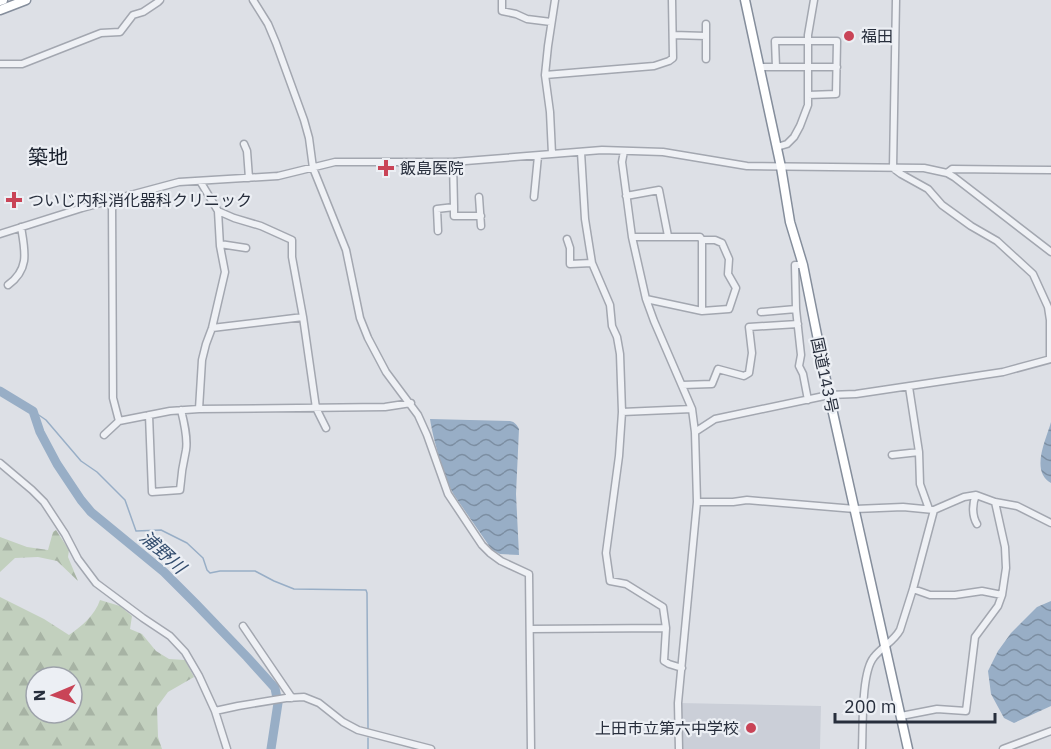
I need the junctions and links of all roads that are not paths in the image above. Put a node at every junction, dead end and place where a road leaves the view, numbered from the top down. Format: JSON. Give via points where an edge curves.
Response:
{"nodes":[{"id":1,"x":26,"y":0,"type":"edge"},
{"id":2,"x":160,"y":0,"type":"edge"},
{"id":3,"x":253,"y":0,"type":"edge"},
{"id":4,"x":502,"y":0,"type":"edge"},
{"id":5,"x":555,"y":0,"type":"edge"},
{"id":6,"x":672,"y":0,"type":"edge"},
{"id":7,"x":745,"y":0,"type":"edge"},
{"id":8,"x":814,"y":0,"type":"edge"},
{"id":9,"x":896,"y":0,"type":"edge"},
{"id":10,"x":0,"y":10,"type":"edge"},
{"id":11,"x":551,"y":22,"type":"junction"},
{"id":12,"x":706,"y":24,"type":"dead end"},
{"id":13,"x":673,"y":35,"type":"junction"},
{"id":14,"x":706,"y":36,"type":"junction"},
{"id":15,"x":808,"y":40,"type":"junction"},
{"id":16,"x":706,"y":59,"type":"dead end"},
{"id":17,"x":0,"y":64,"type":"edge"},
{"id":18,"x":776,"y":67,"type":"junction"},
{"id":19,"x":807,"y":67,"type":"junction"},
{"id":20,"x":837,"y":67,"type":"junction"},
{"id":21,"x":759,"y":68,"type":"junction"},
{"id":22,"x":545,"y":75,"type":"junction"},
{"id":23,"x":808,"y":95,"type":"junction"},
{"id":24,"x":244,"y":144,"type":"dead end"},
{"id":25,"x":777,"y":147,"type":"junction"},
{"id":26,"x":624,"y":151,"type":"junction"},
{"id":27,"x":581,"y":152,"type":"junction"},
{"id":28,"x":552,"y":154,"type":"junction"},
{"id":29,"x":538,"y":156,"type":"junction"},
{"id":30,"x":453,"y":162,"type":"junction"},
{"id":31,"x":781,"y":167,"type":"junction"},
{"id":32,"x":314,"y":168,"type":"junction"},
{"id":33,"x":893,"y":168,"type":"junction"},
{"id":34,"x":1051,"y":170,"type":"edge"},
{"id":35,"x":946,"y":172,"type":"junction"},
{"id":36,"x":249,"y":178,"type":"junction"},
{"id":37,"x":200,"y":181,"type":"junction"},
{"id":38,"x":626,"y":196,"type":"junction"},
{"id":39,"x":479,"y":197,"type":"dead end"},
{"id":40,"x":534,"y":197,"type":"dead end"},
{"id":41,"x":112,"y":201,"type":"junction"},
{"id":42,"x":454,"y":207,"type":"junction"},
{"id":43,"x":218,"y":212,"type":"junction"},
{"id":44,"x":480,"y":216,"type":"junction"},
{"id":45,"x":481,"y":226,"type":"dead end"},
{"id":46,"x":21,"y":227,"type":"junction"},
{"id":47,"x":438,"y":231,"type":"dead end"},
{"id":48,"x":0,"y":234,"type":"edge"},
{"id":49,"x":668,"y":236,"type":"junction"},
{"id":50,"x":632,"y":237,"type":"junction"},
{"id":51,"x":567,"y":239,"type":"dead end"},
{"id":52,"x":702,"y":240,"type":"junction"},
{"id":53,"x":220,"y":244,"type":"junction"},
{"id":54,"x":246,"y":248,"type":"dead end"},
{"id":55,"x":1051,"y":252,"type":"edge"},
{"id":56,"x":592,"y":263,"type":"junction"},
{"id":57,"x":803,"y":265,"type":"junction"},
{"id":58,"x":8,"y":285,"type":"dead end"},
{"id":59,"x":646,"y":299,"type":"junction"},
{"id":60,"x":796,"y":309,"type":"junction"},
{"id":61,"x":702,"y":311,"type":"junction"},
{"id":62,"x":761,"y":312,"type":"dead end"},
{"id":63,"x":303,"y":317,"type":"junction"},
{"id":64,"x":798,"y":324,"type":"junction"},
{"id":65,"x":212,"y":328,"type":"junction"},
{"id":66,"x":1051,"y":359,"type":"edge"},
{"id":67,"x":682,"y":385,"type":"junction"},
{"id":68,"x":909,"y":387,"type":"junction"},
{"id":69,"x":829,"y":395,"type":"junction"},
{"id":70,"x":808,"y":400,"type":"junction"},
{"id":71,"x":411,"y":403,"type":"junction"},
{"id":72,"x":200,"y":408,"type":"junction"},
{"id":73,"x":316,"y":408,"type":"junction"},
{"id":74,"x":692,"y":409,"type":"junction"},
{"id":75,"x":181,"y":410,"type":"junction"},
{"id":76,"x":622,"y":412,"type":"junction"},
{"id":77,"x":149,"y":415,"type":"junction"},
{"id":78,"x":119,"y":421,"type":"junction"},
{"id":79,"x":326,"y":428,"type":"dead end"},
{"id":80,"x":695,"y":432,"type":"junction"},
{"id":81,"x":104,"y":435,"type":"dead end"},
{"id":82,"x":919,"y":452,"type":"junction"},
{"id":83,"x":892,"y":455,"type":"dead end"},
{"id":84,"x":0,"y":463,"type":"edge"},
{"id":85,"x":976,"y":495,"type":"junction"},
{"id":86,"x":696,"y":502,"type":"junction"},
{"id":87,"x":995,"y":502,"type":"junction"},
{"id":88,"x":855,"y":509,"type":"junction"},
{"id":89,"x":932,"y":509,"type":"junction"},
{"id":90,"x":1051,"y":523,"type":"edge"},
{"id":91,"x":977,"y":524,"type":"dead end"},
{"id":92,"x":913,"y":589,"type":"junction"},
{"id":93,"x":1002,"y":595,"type":"junction"},
{"id":94,"x":243,"y":626,"type":"dead end"},
{"id":95,"x":666,"y":628,"type":"junction"},
{"id":96,"x":530,"y":629,"type":"junction"},
{"id":97,"x":885,"y":646,"type":"junction"},
{"id":98,"x":682,"y":668,"type":"junction"},
{"id":99,"x":289,"y":698,"type":"junction"},
{"id":100,"x":215,"y":711,"type":"junction"},
{"id":101,"x":901,"y":716,"type":"junction"},
{"id":102,"x":1051,"y":731,"type":"edge"},
{"id":103,"x":227,"y":749,"type":"edge"},
{"id":104,"x":432,"y":749,"type":"edge"},
{"id":105,"x":531,"y":749,"type":"edge"},
{"id":106,"x":679,"y":749,"type":"edge"},
{"id":107,"x":862,"y":749,"type":"edge"},
{"id":108,"x":908,"y":749,"type":"edge"},
{"id":109,"x":1003,"y":749,"type":"edge"}],
"edges":[{"from":1,"to":10,"type":"highway"},
{"from":2,"to":17,"type":"street","via":[[133,15],[120,32],[101,33],[22,64]]},
{"from":3,"to":32,"type":"street","via":[[279,51],[304,120]]},
{"from":4,"to":11,"type":"street","via":[[502,11]]},
{"from":5,"to":11,"type":"street"},
{"from":6,"to":13,"type":"street"},
{"from":7,"to":21,"type":"highway","name":"国道143号"},
{"from":8,"to":15,"type":"street"},
{"from":9,"to":33,"type":"street"},
{"from":11,"to":22,"type":"street"},
{"from":12,"to":14,"type":"street"},
{"from":13,"to":14,"type":"street"},
{"from":13,"to":22,"type":"street","via":[[673,58],[654,66]]},
{"from":14,"to":16,"type":"street"},
{"from":15,"to":18,"type":"street","via":[[775,41]]},
{"from":15,"to":19,"type":"street"},
{"from":15,"to":20,"type":"street","via":[[837,41]]},
{"from":18,"to":19,"type":"street"},
{"from":18,"to":21,"type":"street"},
{"from":19,"to":20,"type":"street"},
{"from":19,"to":23,"type":"street"},
{"from":20,"to":23,"type":"street","via":[[836,94]]},
{"from":21,"to":25,"type":"highway","name":"国道143号"},
{"from":22,"to":28,"type":"street"},
{"from":23,"to":25,"type":"street","via":[[808,105],[794,137]]},
{"from":24,"to":36,"type":"street"},
{"from":25,"to":31,"type":"highway","name":"国道143号"},
{"from":26,"to":27,"type":"street"},
{"from":26,"to":31,"type":"street","via":[[656,151],[747,166]]},
{"from":26,"to":38,"type":"street"},
{"from":27,"to":28,"type":"street"},
{"from":27,"to":56,"type":"street"},
{"from":28,"to":29,"type":"street"},
{"from":29,"to":30,"type":"street"},
{"from":29,"to":40,"type":"street"},
{"from":30,"to":32,"type":"street","via":[[335,162]]},
{"from":30,"to":42,"type":"street"},
{"from":31,"to":33,"type":"street"},
{"from":31,"to":57,"type":"highway","name":"国道143号","via":[[790,222]]},
{"from":32,"to":36,"type":"street"},
{"from":32,"to":71,"type":"street","via":[[346,250],[368,338],[386,372]]},
{"from":33,"to":35,"type":"street"},
{"from":33,"to":66,"type":"street","via":[[997,241],[1033,274],[1048,307]]},
{"from":34,"to":35,"type":"street"},
{"from":35,"to":55,"type":"street"},
{"from":36,"to":37,"type":"street"},
{"from":37,"to":41,"type":"street","via":[[179,182]]},
{"from":37,"to":43,"type":"street"},
{"from":38,"to":49,"type":"street","via":[[659,190]]},
{"from":38,"to":50,"type":"street"},
{"from":39,"to":44,"type":"street"},
{"from":41,"to":46,"type":"street"},
{"from":41,"to":78,"type":"street","via":[[113,398]]},
{"from":42,"to":44,"type":"street","via":[[454,216]]},
{"from":42,"to":47,"type":"street","via":[[437,209]]},
{"from":43,"to":53,"type":"street"},
{"from":43,"to":63,"type":"street","via":[[292,240]]},
{"from":44,"to":45,"type":"street"},
{"from":46,"to":48,"type":"street"},
{"from":46,"to":58,"type":"street","via":[[26,253],[22,269]]},
{"from":49,"to":50,"type":"street"},
{"from":49,"to":52,"type":"street"},
{"from":50,"to":59,"type":"street"},
{"from":51,"to":56,"type":"street","via":[[570,264]]},
{"from":52,"to":61,"type":"street"},
{"from":52,"to":61,"type":"street","via":[[722,243],[729,259],[728,274],[736,288],[729,309]]},
{"from":53,"to":54,"type":"street"},
{"from":53,"to":65,"type":"street","via":[[225,272]]},
{"from":56,"to":76,"type":"street","via":[[610,306],[617,337]]},
{"from":57,"to":60,"type":"street","via":[[795,265]]},
{"from":57,"to":69,"type":"highway","name":"国道143号"},
{"from":59,"to":61,"type":"street"},
{"from":59,"to":67,"type":"street"},
{"from":60,"to":62,"type":"street"},
{"from":60,"to":64,"type":"street"},
{"from":63,"to":65,"type":"street"},
{"from":63,"to":73,"type":"street"},
{"from":64,"to":67,"type":"street","via":[[748,327],[752,353],[749,373],[744,376],[718,369],[712,384]]},
{"from":64,"to":70,"type":"street","via":[[799,366]]},
{"from":65,"to":72,"type":"street","via":[[202,360]]},
{"from":66,"to":68,"type":"street","via":[[1003,372]]},
{"from":67,"to":74,"type":"street"},
{"from":68,"to":69,"type":"street"},
{"from":68,"to":82,"type":"street"},
{"from":69,"to":70,"type":"street"},
{"from":69,"to":88,"type":"highway","name":"国道143号"},
{"from":70,"to":80,"type":"street","via":[[715,419]]},
{"from":71,"to":73,"type":"street"},
{"from":71,"to":96,"type":"street","via":[[428,435],[448,494],[482,545],[501,561],[529,574]]},
{"from":72,"to":73,"type":"street"},
{"from":72,"to":75,"type":"street"},
{"from":73,"to":79,"type":"street"},
{"from":74,"to":76,"type":"street"},
{"from":74,"to":80,"type":"street"},
{"from":75,"to":77,"type":"street"},
{"from":75,"to":77,"type":"street","via":[[186,449],[180,490],[153,492]]},
{"from":76,"to":95,"type":"street","via":[[606,553],[610,581],[627,585],[663,607]]},
{"from":77,"to":78,"type":"street"},
{"from":78,"to":81,"type":"street"},
{"from":80,"to":86,"type":"street"},
{"from":82,"to":83,"type":"street"},
{"from":82,"to":89,"type":"street","via":[[920,484]]},
{"from":84,"to":100,"type":"street","via":[[44,502],[96,583],[170,636],[185,652]]},
{"from":85,"to":87,"type":"street"},
{"from":85,"to":89,"type":"street"},
{"from":85,"to":91,"type":"street"},
{"from":86,"to":88,"type":"street","via":[[747,500]]},
{"from":86,"to":98,"type":"street"},
{"from":87,"to":90,"type":"street","via":[[1017,506]]},
{"from":87,"to":93,"type":"street","via":[[1005,547]]},
{"from":88,"to":89,"type":"street"},
{"from":88,"to":97,"type":"highway","name":"国道143号"},
{"from":89,"to":92,"type":"street"},
{"from":92,"to":93,"type":"street","via":[[930,595],[982,591]]},
{"from":92,"to":97,"type":"street","via":[[900,630]]},
{"from":93,"to":101,"type":"street","via":[[975,637],[966,711],[937,709]]},
{"from":94,"to":99,"type":"street"},
{"from":95,"to":96,"type":"street"},
{"from":95,"to":98,"type":"street","via":[[664,661]]},
{"from":96,"to":105,"type":"street"},
{"from":97,"to":101,"type":"highway","name":"国道143号"},
{"from":97,"to":107,"type":"street","via":[[869,665]]},
{"from":98,"to":106,"type":"street"},
{"from":99,"to":100,"type":"street"},
{"from":99,"to":104,"type":"street","via":[[315,701],[358,730]]},
{"from":100,"to":103,"type":"street"},
{"from":101,"to":108,"type":"highway","name":"国道143号"},
{"from":102,"to":109,"type":"street"}]}
